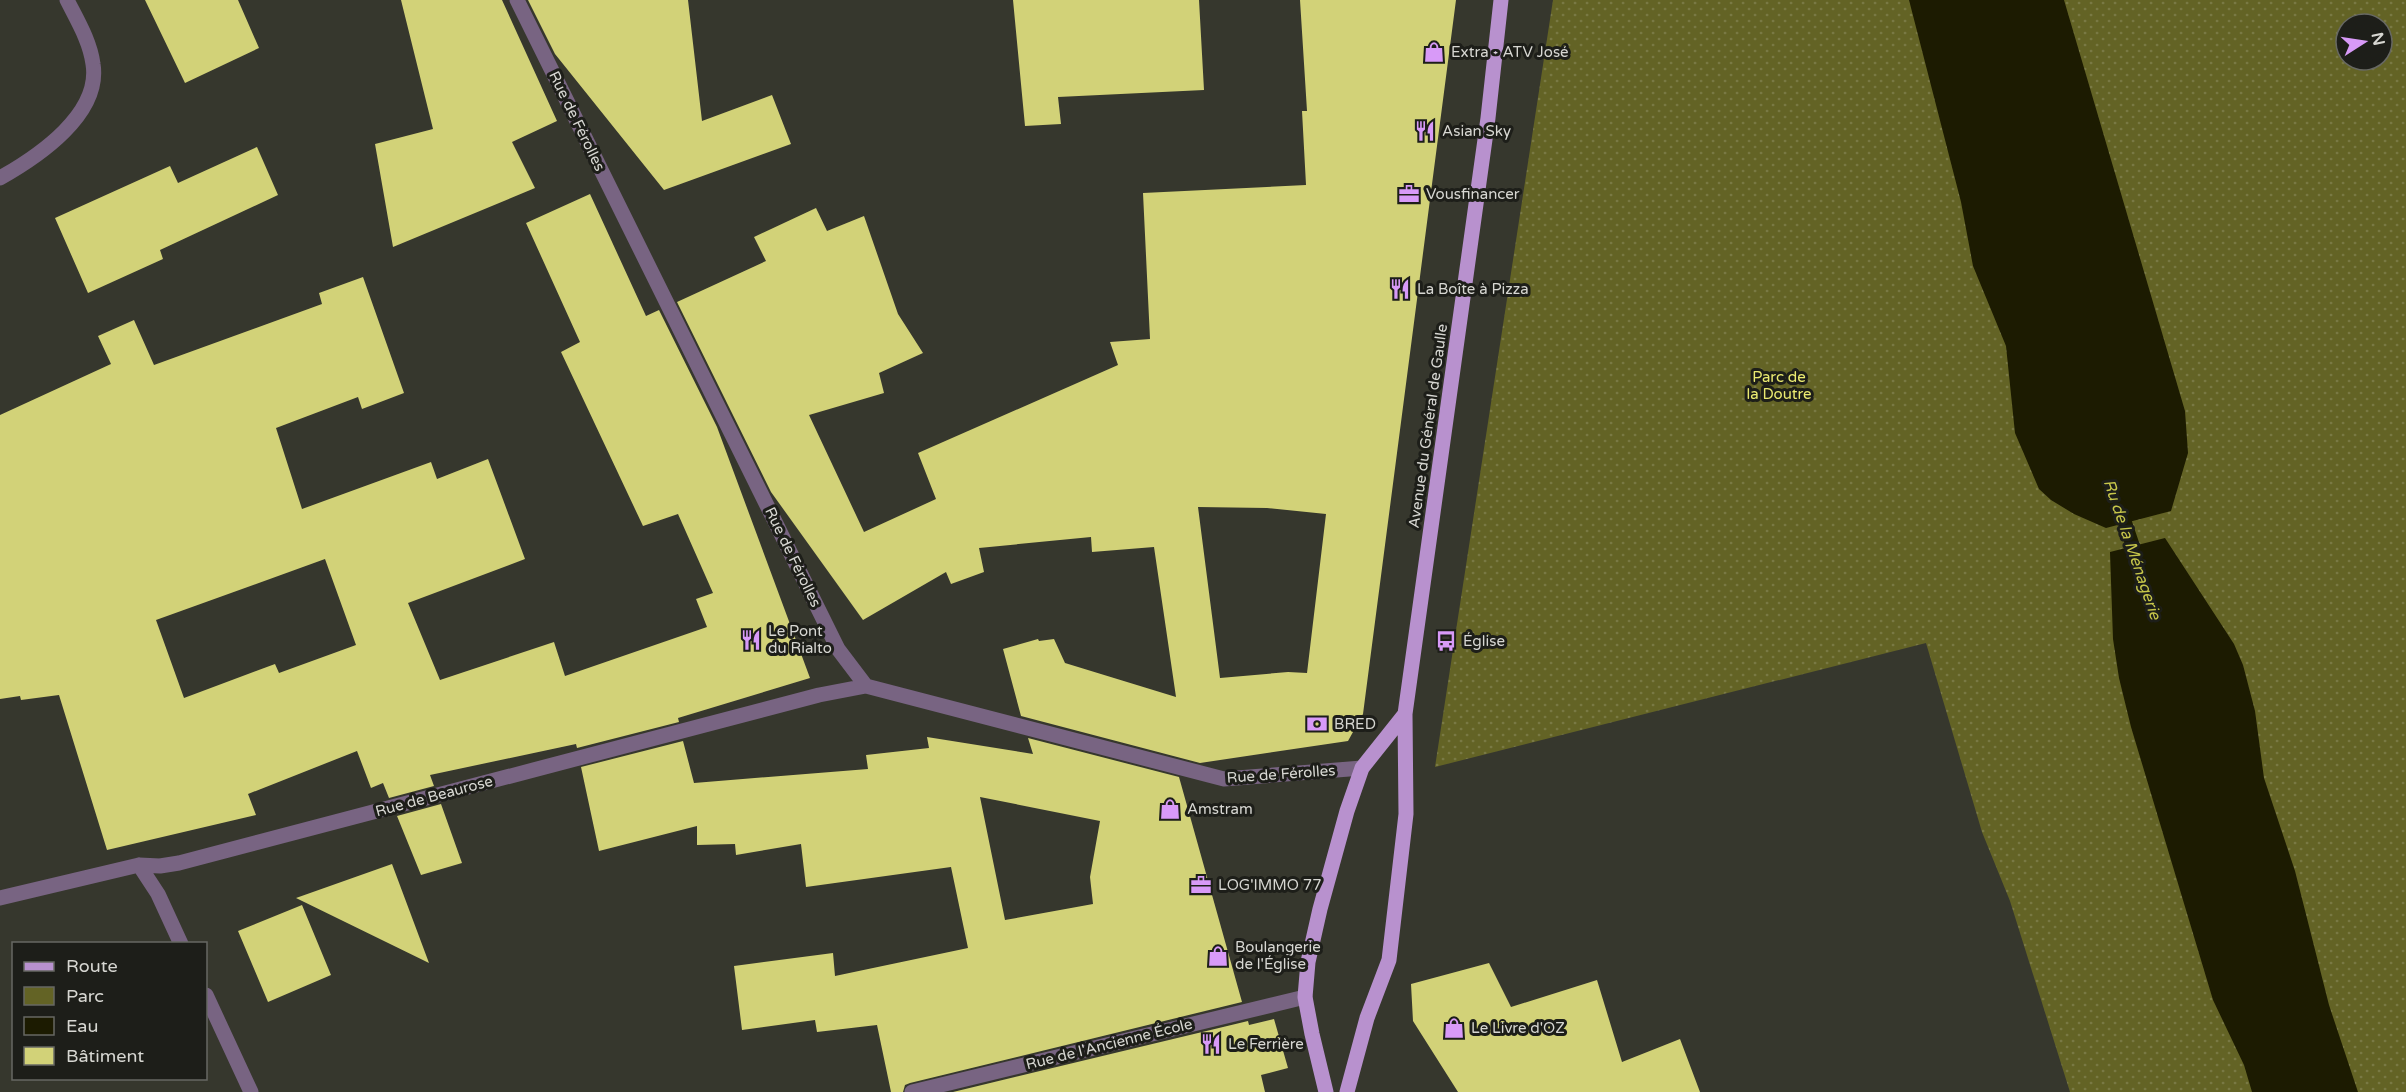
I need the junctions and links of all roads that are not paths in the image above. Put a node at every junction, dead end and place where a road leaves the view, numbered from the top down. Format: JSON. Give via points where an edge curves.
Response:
{"nodes":[{"id":1,"x":68,"y":0,"type":"edge"},
{"id":2,"x":518,"y":0,"type":"edge"},
{"id":3,"x":1501,"y":0,"type":"edge"},
{"id":4,"x":0,"y":178,"type":"edge"},
{"id":5,"x":866,"y":686,"type":"junction"},
{"id":6,"x":1406,"y":714,"type":"junction"},
{"id":7,"x":1362,"y":768,"type":"junction"},
{"id":8,"x":139,"y":865,"type":"junction"},
{"id":9,"x":0,"y":898,"type":"edge"},
{"id":10,"x":180,"y":942,"type":"edge"},
{"id":11,"x":1305,"y":996,"type":"junction"},
{"id":12,"x":207,"y":997,"type":"edge"},
{"id":13,"x":251,"y":1092,"type":"edge"},
{"id":14,"x":912,"y":1092,"type":"edge"},
{"id":15,"x":1326,"y":1092,"type":"edge"},
{"id":16,"x":1347,"y":1092,"type":"edge"}],
"edges":[{"from":1,"to":4,"type":"street","via":[[94,65],[93,88],[68,128]]},
{"from":2,"to":5,"type":"street","name":"Rue de Férolles","via":[[838,649]]},
{"from":3,"to":6,"type":"main road","name":"Avenue du Général de Gaulle"},
{"from":5,"to":7,"type":"street","name":"Rue de Férolles","via":[[1224,780]]},
{"from":5,"to":8,"type":"street","name":"Rue de Beaurose","via":[[819,694],[179,863]]},
{"from":6,"to":7,"type":"main road"},
{"from":6,"to":16,"type":"main road","name":"Avenue du Général de Gaulle","via":[[1406,814],[1389,960],[1367,1017]]},
{"from":7,"to":11,"type":"main road","via":[[1320,909]]},
{"from":8,"to":9,"type":"street","name":"Rue de Beaurose"},
{"from":8,"to":10,"type":"street","via":[[158,894]]},
{"from":11,"to":14,"type":"street","name":"Rue de l'Ancienne École"},
{"from":11,"to":15,"type":"main road"},
{"from":12,"to":13,"type":"street"}]}
